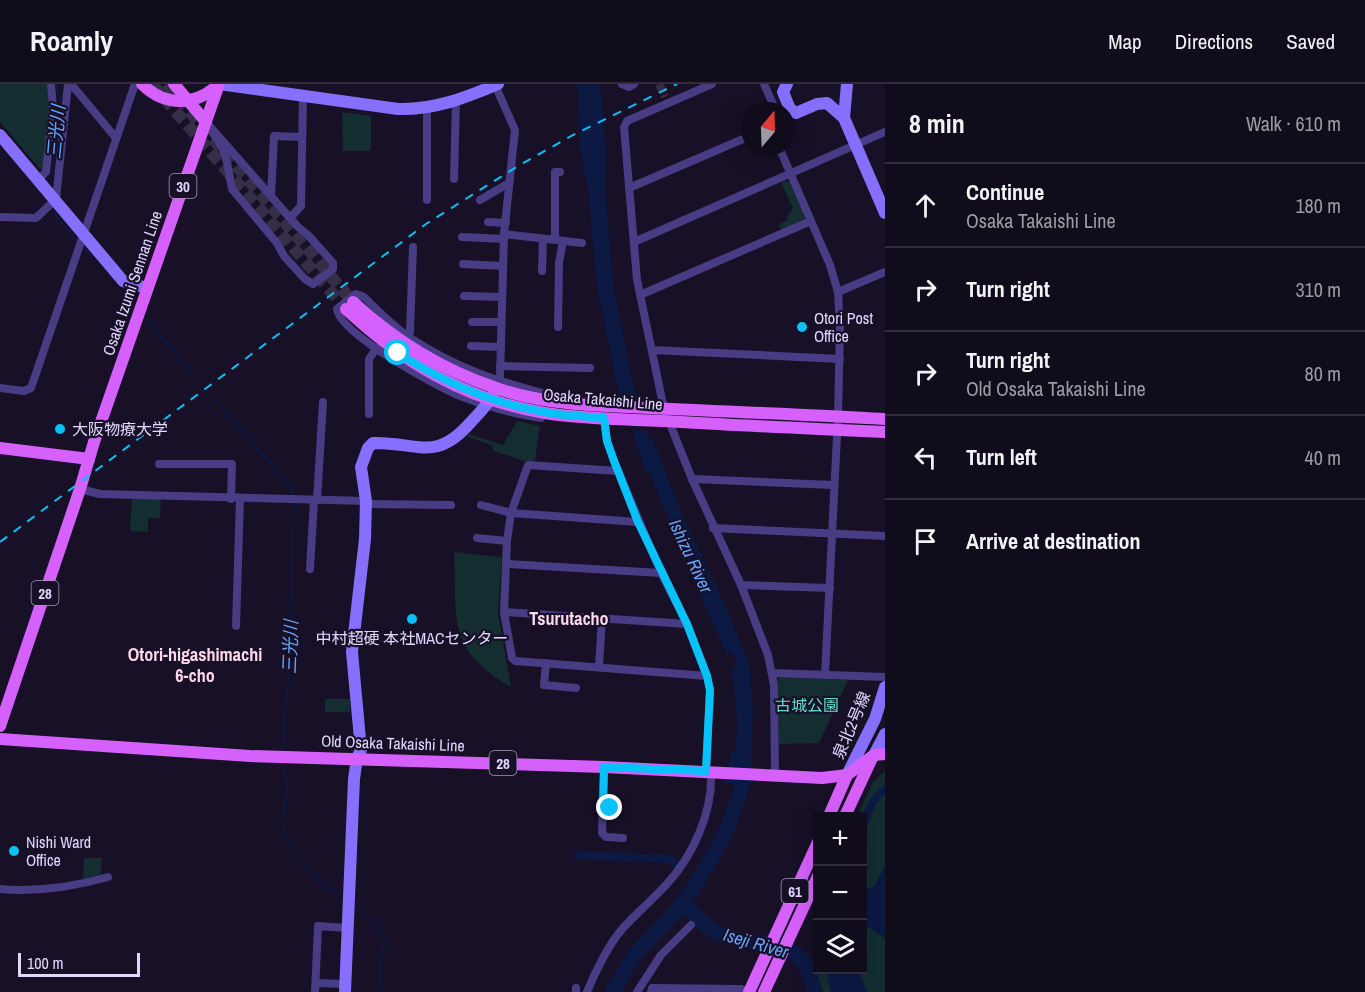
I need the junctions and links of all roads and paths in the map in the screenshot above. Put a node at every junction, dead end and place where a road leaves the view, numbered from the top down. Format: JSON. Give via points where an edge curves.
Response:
{"nodes":[{"id":1,"x":51,"y":84,"type":"edge"},
{"id":2,"x":69,"y":84,"type":"edge"},
{"id":3,"x":135,"y":84,"type":"edge"},
{"id":4,"x":142,"y":84,"type":"edge"},
{"id":5,"x":174,"y":84,"type":"edge"},
{"id":6,"x":219,"y":84,"type":"edge"},
{"id":7,"x":622,"y":84,"type":"edge"},
{"id":8,"x":634,"y":84,"type":"edge"},
{"id":9,"x":712,"y":84,"type":"edge"},
{"id":10,"x":764,"y":84,"type":"edge"},
{"id":11,"x":787,"y":84,"type":"edge"},
{"id":12,"x":848,"y":84,"type":"edge"},
{"id":13,"x":497,"y":85,"type":"edge"},
{"id":14,"x":303,"y":96,"type":"junction"},
{"id":15,"x":187,"y":100,"type":"junction"},
{"id":16,"x":456,"y":100,"type":"junction"},
{"id":17,"x":773,"y":102,"type":"edge"},
{"id":18,"x":787,"y":102,"type":"edge"},
{"id":19,"x":427,"y":108,"type":"junction"},
{"id":20,"x":795,"y":113,"type":"edge"},
{"id":21,"x":844,"y":118,"type":"junction"},
{"id":22,"x":206,"y":122,"type":"junction"},
{"id":23,"x":885,"y":132,"type":"edge"},
{"id":24,"x":0,"y":135,"type":"edge"},
{"id":25,"x":302,"y":137,"type":"junction"},
{"id":26,"x":116,"y":138,"type":"junction"},
{"id":27,"x":741,"y":140,"type":"edge"},
{"id":28,"x":856,"y":145,"type":"junction"},
{"id":29,"x":783,"y":156,"type":"edge"},
{"id":30,"x":560,"y":172,"type":"dead end"},
{"id":31,"x":790,"y":174,"type":"junction"},
{"id":32,"x":39,"y":179,"type":"junction"},
{"id":33,"x":454,"y":179,"type":"dead end"},
{"id":34,"x":509,"y":183,"type":"junction"},
{"id":35,"x":629,"y":188,"type":"junction"},
{"id":36,"x":270,"y":196,"type":"junction"},
{"id":37,"x":56,"y":199,"type":"junction"},
{"id":38,"x":427,"y":200,"type":"dead end"},
{"id":39,"x":480,"y":200,"type":"dead end"},
{"id":40,"x":885,"y":213,"type":"edge"},
{"id":41,"x":0,"y":217,"type":"edge"},
{"id":42,"x":290,"y":218,"type":"junction"},
{"id":43,"x":811,"y":221,"type":"junction"},
{"id":44,"x":488,"y":222,"type":"dead end"},
{"id":45,"x":506,"y":224,"type":"junction"},
{"id":46,"x":82,"y":235,"type":"junction"},
{"id":47,"x":462,"y":237,"type":"dead end"},
{"id":48,"x":504,"y":237,"type":"junction"},
{"id":49,"x":543,"y":239,"type":"junction"},
{"id":50,"x":559,"y":240,"type":"junction"},
{"id":51,"x":634,"y":242,"type":"junction"},
{"id":52,"x":582,"y":243,"type":"dead end"},
{"id":53,"x":412,"y":247,"type":"dead end"},
{"id":54,"x":463,"y":264,"type":"dead end"},
{"id":55,"x":503,"y":266,"type":"junction"},
{"id":56,"x":542,"y":271,"type":"dead end"},
{"id":57,"x":885,"y":272,"type":"edge"},
{"id":58,"x":147,"y":288,"type":"junction"},
{"id":59,"x":838,"y":292,"type":"junction"},
{"id":60,"x":640,"y":295,"type":"junction"},
{"id":61,"x":464,"y":296,"type":"dead end"},
{"id":62,"x":502,"y":297,"type":"junction"},
{"id":63,"x":350,"y":306,"type":"tunnel mouth"},
{"id":64,"x":472,"y":322,"type":"dead end"},
{"id":65,"x":501,"y":322,"type":"junction"},
{"id":66,"x":560,"y":322,"type":"dead end"},
{"id":67,"x":408,"y":336,"type":"junction"},
{"id":68,"x":471,"y":346,"type":"dead end"},
{"id":69,"x":501,"y":347,"type":"junction"},
{"id":70,"x":376,"y":348,"type":"junction"},
{"id":71,"x":652,"y":350,"type":"junction"},
{"id":72,"x":840,"y":359,"type":"junction"},
{"id":73,"x":500,"y":366,"type":"junction"},
{"id":74,"x":590,"y":368,"type":"dead end"},
{"id":75,"x":0,"y":388,"type":"edge"},
{"id":76,"x":493,"y":394,"type":"junction"},
{"id":77,"x":323,"y":402,"type":"dead end"},
{"id":78,"x":585,"y":410,"type":"junction"},
{"id":79,"x":657,"y":413,"type":"junction"},
{"id":80,"x":369,"y":414,"type":"dead end"},
{"id":81,"x":608,"y":414,"type":"junction"},
{"id":82,"x":838,"y":416,"type":"junction"},
{"id":83,"x":885,"y":419,"type":"edge"},
{"id":84,"x":670,"y":421,"type":"junction"},
{"id":85,"x":837,"y":430,"type":"junction"},
{"id":86,"x":885,"y":432,"type":"edge"},
{"id":87,"x":0,"y":448,"type":"edge"},
{"id":88,"x":89,"y":459,"type":"junction"},
{"id":89,"x":159,"y":464,"type":"dead end"},
{"id":90,"x":618,"y":471,"type":"junction"},
{"id":91,"x":692,"y":479,"type":"junction"},
{"id":92,"x":833,"y":485,"type":"junction"},
{"id":93,"x":80,"y":489,"type":"junction"},
{"id":94,"x":235,"y":499,"type":"junction"},
{"id":95,"x":315,"y":500,"type":"junction"},
{"id":96,"x":366,"y":503,"type":"junction"},
{"id":97,"x":451,"y":505,"type":"dead end"},
{"id":98,"x":481,"y":505,"type":"dead end"},
{"id":99,"x":511,"y":513,"type":"junction"},
{"id":100,"x":638,"y":522,"type":"junction"},
{"id":101,"x":713,"y":528,"type":"junction"},
{"id":102,"x":831,"y":533,"type":"junction"},
{"id":103,"x":885,"y":536,"type":"edge"},
{"id":104,"x":477,"y":538,"type":"dead end"},
{"id":105,"x":507,"y":541,"type":"junction"},
{"id":106,"x":507,"y":564,"type":"junction"},
{"id":107,"x":310,"y":569,"type":"dead end"},
{"id":108,"x":661,"y":573,"type":"junction"},
{"id":109,"x":741,"y":585,"type":"junction"},
{"id":110,"x":830,"y":588,"type":"junction"},
{"id":111,"x":504,"y":612,"type":"junction"},
{"id":112,"x":602,"y":619,"type":"junction"},
{"id":113,"x":687,"y":624,"type":"junction"},
{"id":114,"x":236,"y":626,"type":"dead end"},
{"id":115,"x":546,"y":663,"type":"junction"},
{"id":116,"x":599,"y":666,"type":"junction"},
{"id":117,"x":773,"y":673,"type":"junction"},
{"id":118,"x":825,"y":675,"type":"junction"},
{"id":119,"x":707,"y":676,"type":"junction"},
{"id":120,"x":885,"y":677,"type":"edge"},
{"id":121,"x":885,"y":687,"type":"edge"},
{"id":122,"x":576,"y":688,"type":"dead end"},
{"id":123,"x":0,"y":726,"type":"edge"},
{"id":124,"x":885,"y":734,"type":"edge"},
{"id":125,"x":0,"y":739,"type":"edge"},
{"id":126,"x":880,"y":754,"type":"edge"},
{"id":127,"x":357,"y":758,"type":"junction"},
{"id":128,"x":604,"y":767,"type":"junction"},
{"id":129,"x":712,"y":772,"type":"junction"},
{"id":130,"x":775,"y":775,"type":"junction"},
{"id":131,"x":848,"y":775,"type":"junction"},
{"id":132,"x":831,"y":812,"type":"edge"},
{"id":133,"x":847,"y":812,"type":"edge"},
{"id":134,"x":623,"y":838,"type":"dead end"},
{"id":135,"x":813,"y":853,"type":"edge"},
{"id":136,"x":108,"y":877,"type":"dead end"},
{"id":137,"x":813,"y":887,"type":"edge"},
{"id":138,"x":0,"y":889,"type":"edge"},
{"id":139,"x":691,"y":925,"type":"dead end"},
{"id":140,"x":347,"y":928,"type":"junction"},
{"id":141,"x":315,"y":988,"type":"edge"},
{"id":142,"x":345,"y":988,"type":"edge"},
{"id":143,"x":671,"y":990,"type":"edge"},
{"id":144,"x":587,"y":992,"type":"edge"},
{"id":145,"x":637,"y":992,"type":"edge"},
{"id":146,"x":651,"y":992,"type":"edge"},
{"id":147,"x":749,"y":992,"type":"edge"},
{"id":148,"x":764,"y":992,"type":"edge"}],
"edges":[{"from":1,"to":32,"type":"street","via":[[53,107],[46,172]]},
{"from":2,"to":26,"type":"street"},
{"from":2,"to":37,"type":"street"},
{"from":3,"to":26,"type":"street"},
{"from":4,"to":15,"type":"main road","via":[[170,100]]},
{"from":5,"to":15,"type":"main road"},
{"from":6,"to":14,"type":"street"},
{"from":6,"to":15,"type":"main road","via":[[206,96]]},
{"from":6,"to":22,"type":"main road","name":"Osaka Izumi Sennan Line","number":"30"},
{"from":7,"to":8,"type":"street"},
{"from":9,"to":35,"type":"street","via":[[667,100],[627,121],[624,127]]},
{"from":10,"to":17,"type":"street"},
{"from":11,"to":18,"type":"street","via":[[783,92]]},
{"from":12,"to":21,"type":"street"},
{"from":13,"to":16,"type":"street"},
{"from":13,"to":34,"type":"street","via":[[515,130]]},
{"from":14,"to":19,"type":"street","via":[[398,109]]},
{"from":14,"to":25,"type":"street"},
{"from":15,"to":22,"type":"main road"},
{"from":16,"to":19,"type":"street"},
{"from":16,"to":33,"type":"street"},
{"from":19,"to":38,"type":"street"},
{"from":20,"to":21,"type":"street","via":[[826,103]]},
{"from":21,"to":28,"type":"street"},
{"from":22,"to":36,"type":"street"},
{"from":22,"to":42,"type":"street","via":[[222,147],[232,189],[284,256],[312,284],[333,269],[333,263]]},
{"from":22,"to":58,"type":"main road","name":"Osaka Izumi Sennan Line","number":"30"},
{"from":23,"to":28,"type":"street"},
{"from":24,"to":32,"type":"street"},
{"from":25,"to":36,"type":"street","via":[[274,136]]},
{"from":25,"to":42,"type":"street","via":[[302,206]]},
{"from":26,"to":46,"type":"street"},
{"from":27,"to":35,"type":"street"},
{"from":28,"to":31,"type":"street"},
{"from":28,"to":40,"type":"street"},
{"from":29,"to":31,"type":"street"},
{"from":30,"to":50,"type":"street","via":[[555,172]]},
{"from":31,"to":43,"type":"street"},
{"from":31,"to":51,"type":"street"},
{"from":32,"to":37,"type":"street"},
{"from":34,"to":39,"type":"street"},
{"from":34,"to":45,"type":"street"},
{"from":35,"to":51,"type":"street"},
{"from":36,"to":42,"type":"street"},
{"from":37,"to":41,"type":"street","via":[[36,218]]},
{"from":37,"to":46,"type":"street"},
{"from":43,"to":59,"type":"street"},
{"from":43,"to":60,"type":"street"},
{"from":44,"to":45,"type":"street"},
{"from":45,"to":48,"type":"street"},
{"from":46,"to":58,"type":"street","via":[[123,280]]},
{"from":46,"to":75,"type":"street","via":[[31,388]]},
{"from":47,"to":48,"type":"street"},
{"from":48,"to":49,"type":"street"},
{"from":48,"to":55,"type":"street"},
{"from":49,"to":50,"type":"street"},
{"from":49,"to":56,"type":"street"},
{"from":50,"to":52,"type":"street"},
{"from":50,"to":66,"type":"street"},
{"from":51,"to":60,"type":"street"},
{"from":53,"to":67,"type":"street"},
{"from":54,"to":55,"type":"street"},
{"from":55,"to":62,"type":"street"},
{"from":57,"to":59,"type":"street"},
{"from":58,"to":88,"type":"main road","name":"Osaka Izumi Sennan Line","number":"30"},
{"from":59,"to":72,"type":"street"},
{"from":60,"to":71,"type":"street"},
{"from":61,"to":62,"type":"street"},
{"from":62,"to":65,"type":"street"},
{"from":63,"to":76,"type":"main road","name":"Osaka Takaishi Line","via":[[425,356]]},
{"from":64,"to":65,"type":"street"},
{"from":65,"to":69,"type":"street"},
{"from":67,"to":70,"type":"street","via":[[356,294],[337,309],[338,314]]},
{"from":67,"to":76,"type":"street"},
{"from":68,"to":69,"type":"street"},
{"from":69,"to":73,"type":"street"},
{"from":70,"to":76,"type":"street","via":[[459,395]]},
{"from":70,"to":80,"type":"street","via":[[369,359]]},
{"from":71,"to":72,"type":"street"},
{"from":71,"to":79,"type":"street"},
{"from":72,"to":82,"type":"street"},
{"from":73,"to":74,"type":"street"},
{"from":73,"to":76,"type":"street"},
{"from":76,"to":78,"type":"main road","name":"Osaka Takaishi Line","via":[[529,396]]},
{"from":76,"to":78,"type":"street","via":[[540,418],[563,419]]},
{"from":76,"to":96,"type":"street","via":[[449,443],[429,447],[373,443],[361,467]]},
{"from":77,"to":95,"type":"street"},
{"from":78,"to":81,"type":"main road","name":"Osaka Takaishi Line"},
{"from":79,"to":81,"type":"main road","name":"Osaka Takaishi Line"},
{"from":79,"to":82,"type":"main road","name":"Osaka Takaishi Line"},
{"from":79,"to":84,"type":"main road","name":"Osaka Takaishi Line"},
{"from":81,"to":90,"type":"street","via":[[607,441]]},
{"from":82,"to":83,"type":"main road","name":"Osaka Takaishi Line"},
{"from":82,"to":85,"type":"street"},
{"from":84,"to":85,"type":"main road","name":"Osaka Takaishi Line"},
{"from":84,"to":91,"type":"street"},
{"from":85,"to":86,"type":"main road","name":"Osaka Takaishi Line"},
{"from":85,"to":92,"type":"street"},
{"from":87,"to":88,"type":"main road"},
{"from":88,"to":93,"type":"main road","number":"28"},
{"from":89,"to":94,"type":"street","via":[[232,464]]},
{"from":90,"to":99,"type":"street","via":[[528,465]]},
{"from":90,"to":100,"type":"street"},
{"from":91,"to":92,"type":"street"},
{"from":91,"to":101,"type":"street"},
{"from":92,"to":102,"type":"street"},
{"from":93,"to":94,"type":"street","via":[[100,494]]},
{"from":93,"to":123,"type":"main road","number":"28"},
{"from":94,"to":95,"type":"street"},
{"from":94,"to":114,"type":"street"},
{"from":95,"to":96,"type":"street"},
{"from":95,"to":107,"type":"street"},
{"from":96,"to":97,"type":"street"},
{"from":96,"to":127,"type":"street","via":[[352,652],[360,750]]},
{"from":98,"to":99,"type":"street"},
{"from":99,"to":100,"type":"street"},
{"from":99,"to":105,"type":"street"},
{"from":100,"to":108,"type":"street"},
{"from":101,"to":102,"type":"street"},
{"from":101,"to":109,"type":"street"},
{"from":102,"to":103,"type":"street"},
{"from":102,"to":110,"type":"street"},
{"from":104,"to":105,"type":"street"},
{"from":105,"to":106,"type":"street"},
{"from":106,"to":108,"type":"street"},
{"from":106,"to":111,"type":"street"},
{"from":108,"to":113,"type":"street"},
{"from":109,"to":110,"type":"street"},
{"from":109,"to":117,"type":"street"},
{"from":110,"to":118,"type":"street"},
{"from":111,"to":112,"type":"street"},
{"from":111,"to":115,"type":"street","via":[[512,658]]},
{"from":112,"to":113,"type":"street"},
{"from":112,"to":116,"type":"street"},
{"from":113,"to":119,"type":"street"},
{"from":115,"to":116,"type":"street"},
{"from":115,"to":122,"type":"street","via":[[544,685]]},
{"from":116,"to":119,"type":"street"},
{"from":117,"to":118,"type":"street"},
{"from":117,"to":130,"type":"street"},
{"from":118,"to":120,"type":"street"},
{"from":119,"to":129,"type":"street"},
{"from":121,"to":131,"type":"street","name":"泉北2号線"},
{"from":124,"to":126,"type":"street","name":"泉北2号線"},
{"from":125,"to":127,"type":"main road","name":"Old Osaka Takaishi Line","number":"28"},
{"from":126,"to":131,"type":"main road"},
{"from":126,"to":133,"type":"main road"},
{"from":127,"to":128,"type":"main road","name":"Old Osaka Takaishi Line","number":"28"},
{"from":127,"to":140,"type":"street"},
{"from":128,"to":129,"type":"main road","name":"Old Osaka Takaishi Line","number":"28"},
{"from":128,"to":134,"type":"street","via":[[607,808],[602,833]]},
{"from":129,"to":130,"type":"main road","name":"Old Osaka Takaishi Line","number":"28"},
{"from":129,"to":144,"type":"street","via":[[703,823],[686,857],[668,883],[622,929]]},
{"from":130,"to":131,"type":"main road","name":"Old Osaka Takaishi Line","number":"28"},
{"from":131,"to":132,"type":"main road"},
{"from":135,"to":147,"type":"main road","number":"61"},
{"from":136,"to":138,"type":"street","via":[[44,889]]},
{"from":137,"to":148,"type":"main road","number":"61"},
{"from":139,"to":145,"type":"street","via":[[661,955]]},
{"from":140,"to":141,"type":"street","via":[[318,927]]},
{"from":140,"to":142,"type":"street"},
{"from":141,"to":142,"type":"street"},
{"from":143,"to":146,"type":"street","via":[[652,987]]},
{"from":143,"to":147,"type":"street"}]}
